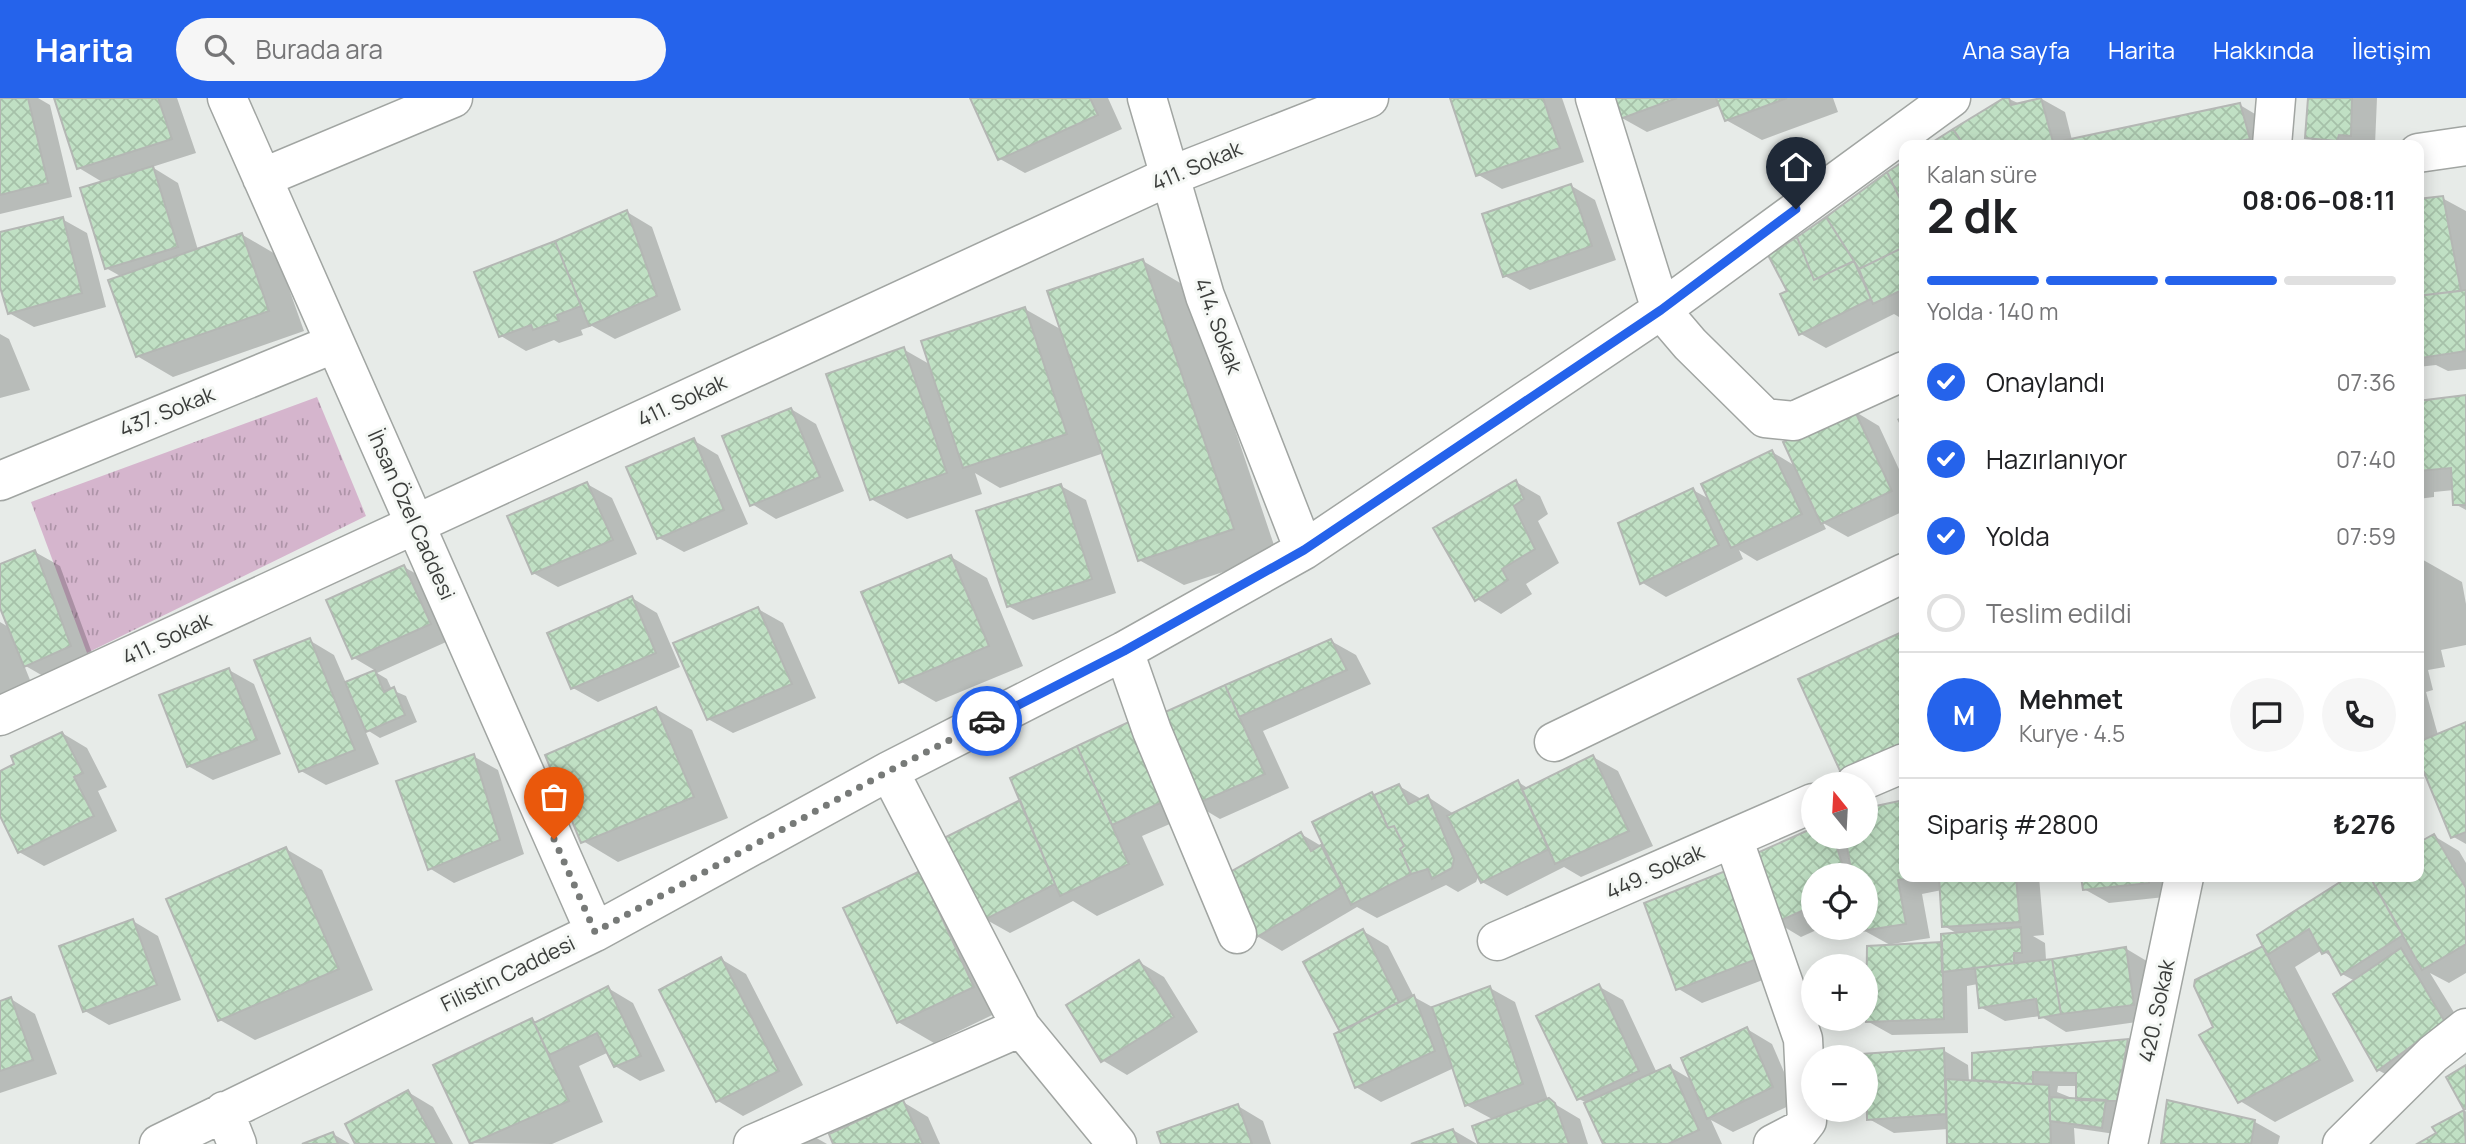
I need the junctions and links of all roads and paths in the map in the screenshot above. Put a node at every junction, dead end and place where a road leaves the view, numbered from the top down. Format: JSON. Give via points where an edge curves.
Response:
{"nodes":[{"id":1,"x":227,"y":98,"type":"edge"},
{"id":2,"x":453,"y":98,"type":"edge"},
{"id":3,"x":1147,"y":98,"type":"edge"},
{"id":4,"x":1369,"y":98,"type":"edge"},
{"id":5,"x":1595,"y":98,"type":"edge"},
{"id":6,"x":1951,"y":98,"type":"edge"},
{"id":7,"x":2276,"y":98,"type":"edge"},
{"id":8,"x":2272,"y":140,"type":"edge"},
{"id":9,"x":2466,"y":146,"type":"edge"},
{"id":10,"x":2424,"y":152,"type":"edge"},
{"id":11,"x":1170,"y":176,"type":"junction"},
{"id":12,"x":262,"y":178,"type":"junction"},
{"id":13,"x":1661,"y":310,"type":"junction"},
{"id":14,"x":333,"y":344,"type":"junction"},
{"id":15,"x":1899,"y":373,"type":"edge"},
{"id":16,"x":0,"y":481,"type":"edge"},
{"id":17,"x":416,"y":524,"type":"junction"},
{"id":18,"x":1304,"y":550,"type":"junction"},
{"id":19,"x":1899,"y":575,"type":"edge"},
{"id":20,"x":1124,"y":651,"type":"junction"},
{"id":21,"x":0,"y":716,"type":"edge"},
{"id":22,"x":1554,"y":742,"type":"dead end"},
{"id":23,"x":1899,"y":765,"type":"edge"},
{"id":24,"x":889,"y":771,"type":"junction"},
{"id":25,"x":1878,"y":774,"type":"edge"},
{"id":26,"x":1801,"y":808,"type":"edge"},
{"id":27,"x":1733,"y":838,"type":"junction"},
{"id":28,"x":2184,"y":882,"type":"edge"},
{"id":29,"x":595,"y":932,"type":"junction"},
{"id":30,"x":1237,"y":934,"type":"dead end"},
{"id":31,"x":1497,"y":941,"type":"dead end"},
{"id":32,"x":1021,"y":1027,"type":"junction"},
{"id":33,"x":2466,"y":1028,"type":"edge"},
{"id":34,"x":230,"y":1128,"type":"edge"},
{"id":35,"x":159,"y":1144,"type":"edge"},
{"id":36,"x":753,"y":1144,"type":"edge"},
{"id":37,"x":1117,"y":1144,"type":"edge"},
{"id":38,"x":1773,"y":1144,"type":"edge"},
{"id":39,"x":2128,"y":1144,"type":"edge"},
{"id":40,"x":2342,"y":1144,"type":"edge"}],
"edges":[{"from":1,"to":12,"type":"street","name":"İhsan Özel Caddesi"},
{"from":2,"to":12,"type":"street"},
{"from":3,"to":11,"type":"street","name":"414. Sokak"},
{"from":4,"to":11,"type":"street","name":"411. Sokak"},
{"from":5,"to":13,"type":"street"},
{"from":6,"to":13,"type":"street","name":"Filistin Caddesi"},
{"from":7,"to":8,"type":"street"},
{"from":9,"to":10,"type":"street"},
{"from":11,"to":17,"type":"street","name":"411. Sokak"},
{"from":11,"to":18,"type":"street","name":"414. Sokak","via":[[1205,296]]},
{"from":12,"to":14,"type":"street","name":"İhsan Özel Caddesi"},
{"from":13,"to":15,"type":"street","via":[[1765,418],[1794,421]]},
{"from":13,"to":18,"type":"street","name":"Filistin Caddesi"},
{"from":14,"to":16,"type":"street","name":"437. Sokak"},
{"from":14,"to":17,"type":"street","name":"İhsan Özel Caddesi"},
{"from":17,"to":21,"type":"street","name":"411. Sokak"},
{"from":17,"to":29,"type":"street","name":"İhsan Özel Caddesi"},
{"from":18,"to":20,"type":"street","name":"Filistin Caddesi"},
{"from":19,"to":22,"type":"street"},
{"from":20,"to":24,"type":"street","name":"Filistin Caddesi"},
{"from":20,"to":30,"type":"street","via":[[1152,731]]},
{"from":23,"to":25,"type":"street"},
{"from":24,"to":29,"type":"street","name":"Filistin Caddesi"},
{"from":24,"to":32,"type":"street"},
{"from":26,"to":27,"type":"street","name":"449. Sokak"},
{"from":27,"to":31,"type":"street","name":"449. Sokak"},
{"from":27,"to":38,"type":"street","via":[[1803,1038],[1807,1121],[1800,1130]]},
{"from":28,"to":39,"type":"street","name":"420. Sokak"},
{"from":29,"to":34,"type":"street","name":"Filistin Caddesi"},
{"from":32,"to":36,"type":"street"},
{"from":32,"to":37,"type":"street"},
{"from":33,"to":40,"type":"street","via":[[2433,1054]]},
{"from":34,"to":35,"type":"street","name":"Filistin Caddesi"}]}
